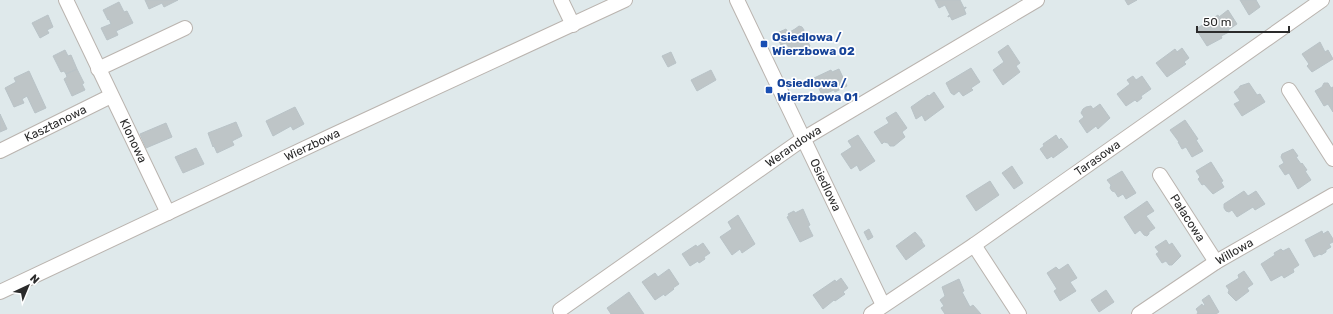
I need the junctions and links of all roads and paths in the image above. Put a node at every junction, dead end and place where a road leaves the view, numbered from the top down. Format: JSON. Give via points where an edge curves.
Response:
{"nodes":[{"id":1,"x":66,"y":0,"type":"edge"},
{"id":2,"x":561,"y":0,"type":"edge"},
{"id":3,"x":625,"y":0,"type":"edge"},
{"id":4,"x":736,"y":0,"type":"edge"},
{"id":5,"x":1037,"y":0,"type":"edge"},
{"id":6,"x":1322,"y":0,"type":"edge"},
{"id":7,"x":573,"y":25,"type":"junction"},
{"id":8,"x":185,"y":28,"type":"dead end"},
{"id":9,"x":98,"y":69,"type":"junction"},
{"id":10,"x":1289,"y":90,"type":"dead end"},
{"id":11,"x":111,"y":96,"type":"junction"},
{"id":12,"x":803,"y":138,"type":"junction"},
{"id":13,"x":0,"y":151,"type":"edge"},
{"id":14,"x":1333,"y":158,"type":"edge"},
{"id":15,"x":1160,"y":175,"type":"dead end"},
{"id":16,"x":1333,"y":195,"type":"edge"},
{"id":17,"x":168,"y":213,"type":"junction"},
{"id":18,"x":974,"y":245,"type":"junction"},
{"id":19,"x":1216,"y":262,"type":"junction"},
{"id":20,"x":0,"y":292,"type":"edge"},
{"id":21,"x":883,"y":305,"type":"junction"},
{"id":22,"x":560,"y":310,"type":"dead end"},
{"id":23,"x":871,"y":314,"type":"edge"},
{"id":24,"x":1019,"y":314,"type":"edge"},
{"id":25,"x":1139,"y":314,"type":"edge"}],
"edges":[{"from":1,"to":9,"type":"street","name":"Klonowa"},
{"from":2,"to":7,"type":"street"},
{"from":3,"to":7,"type":"street","name":"Wierzbowa"},
{"from":4,"to":12,"type":"street","name":"Osiedlowa"},
{"from":5,"to":12,"type":"street","name":"Werandowa"},
{"from":6,"to":18,"type":"street","name":"Tarasowa"},
{"from":7,"to":17,"type":"street","name":"Wierzbowa"},
{"from":8,"to":9,"type":"street"},
{"from":9,"to":11,"type":"street","name":"Klonowa"},
{"from":10,"to":14,"type":"street"},
{"from":11,"to":13,"type":"street","name":"Kasztanowa"},
{"from":11,"to":17,"type":"street","name":"Klonowa"},
{"from":12,"to":21,"type":"street","name":"Osiedlowa"},
{"from":12,"to":22,"type":"street","name":"Werandowa"},
{"from":15,"to":19,"type":"street","name":"Pałacowa"},
{"from":16,"to":19,"type":"street","name":"Willowa"},
{"from":17,"to":20,"type":"street","name":"Wierzbowa"},
{"from":18,"to":21,"type":"street","name":"Tarasowa"},
{"from":18,"to":24,"type":"street"},
{"from":19,"to":25,"type":"street","name":"Willowa"},
{"from":21,"to":23,"type":"street","name":"Tarasowa"}]}
